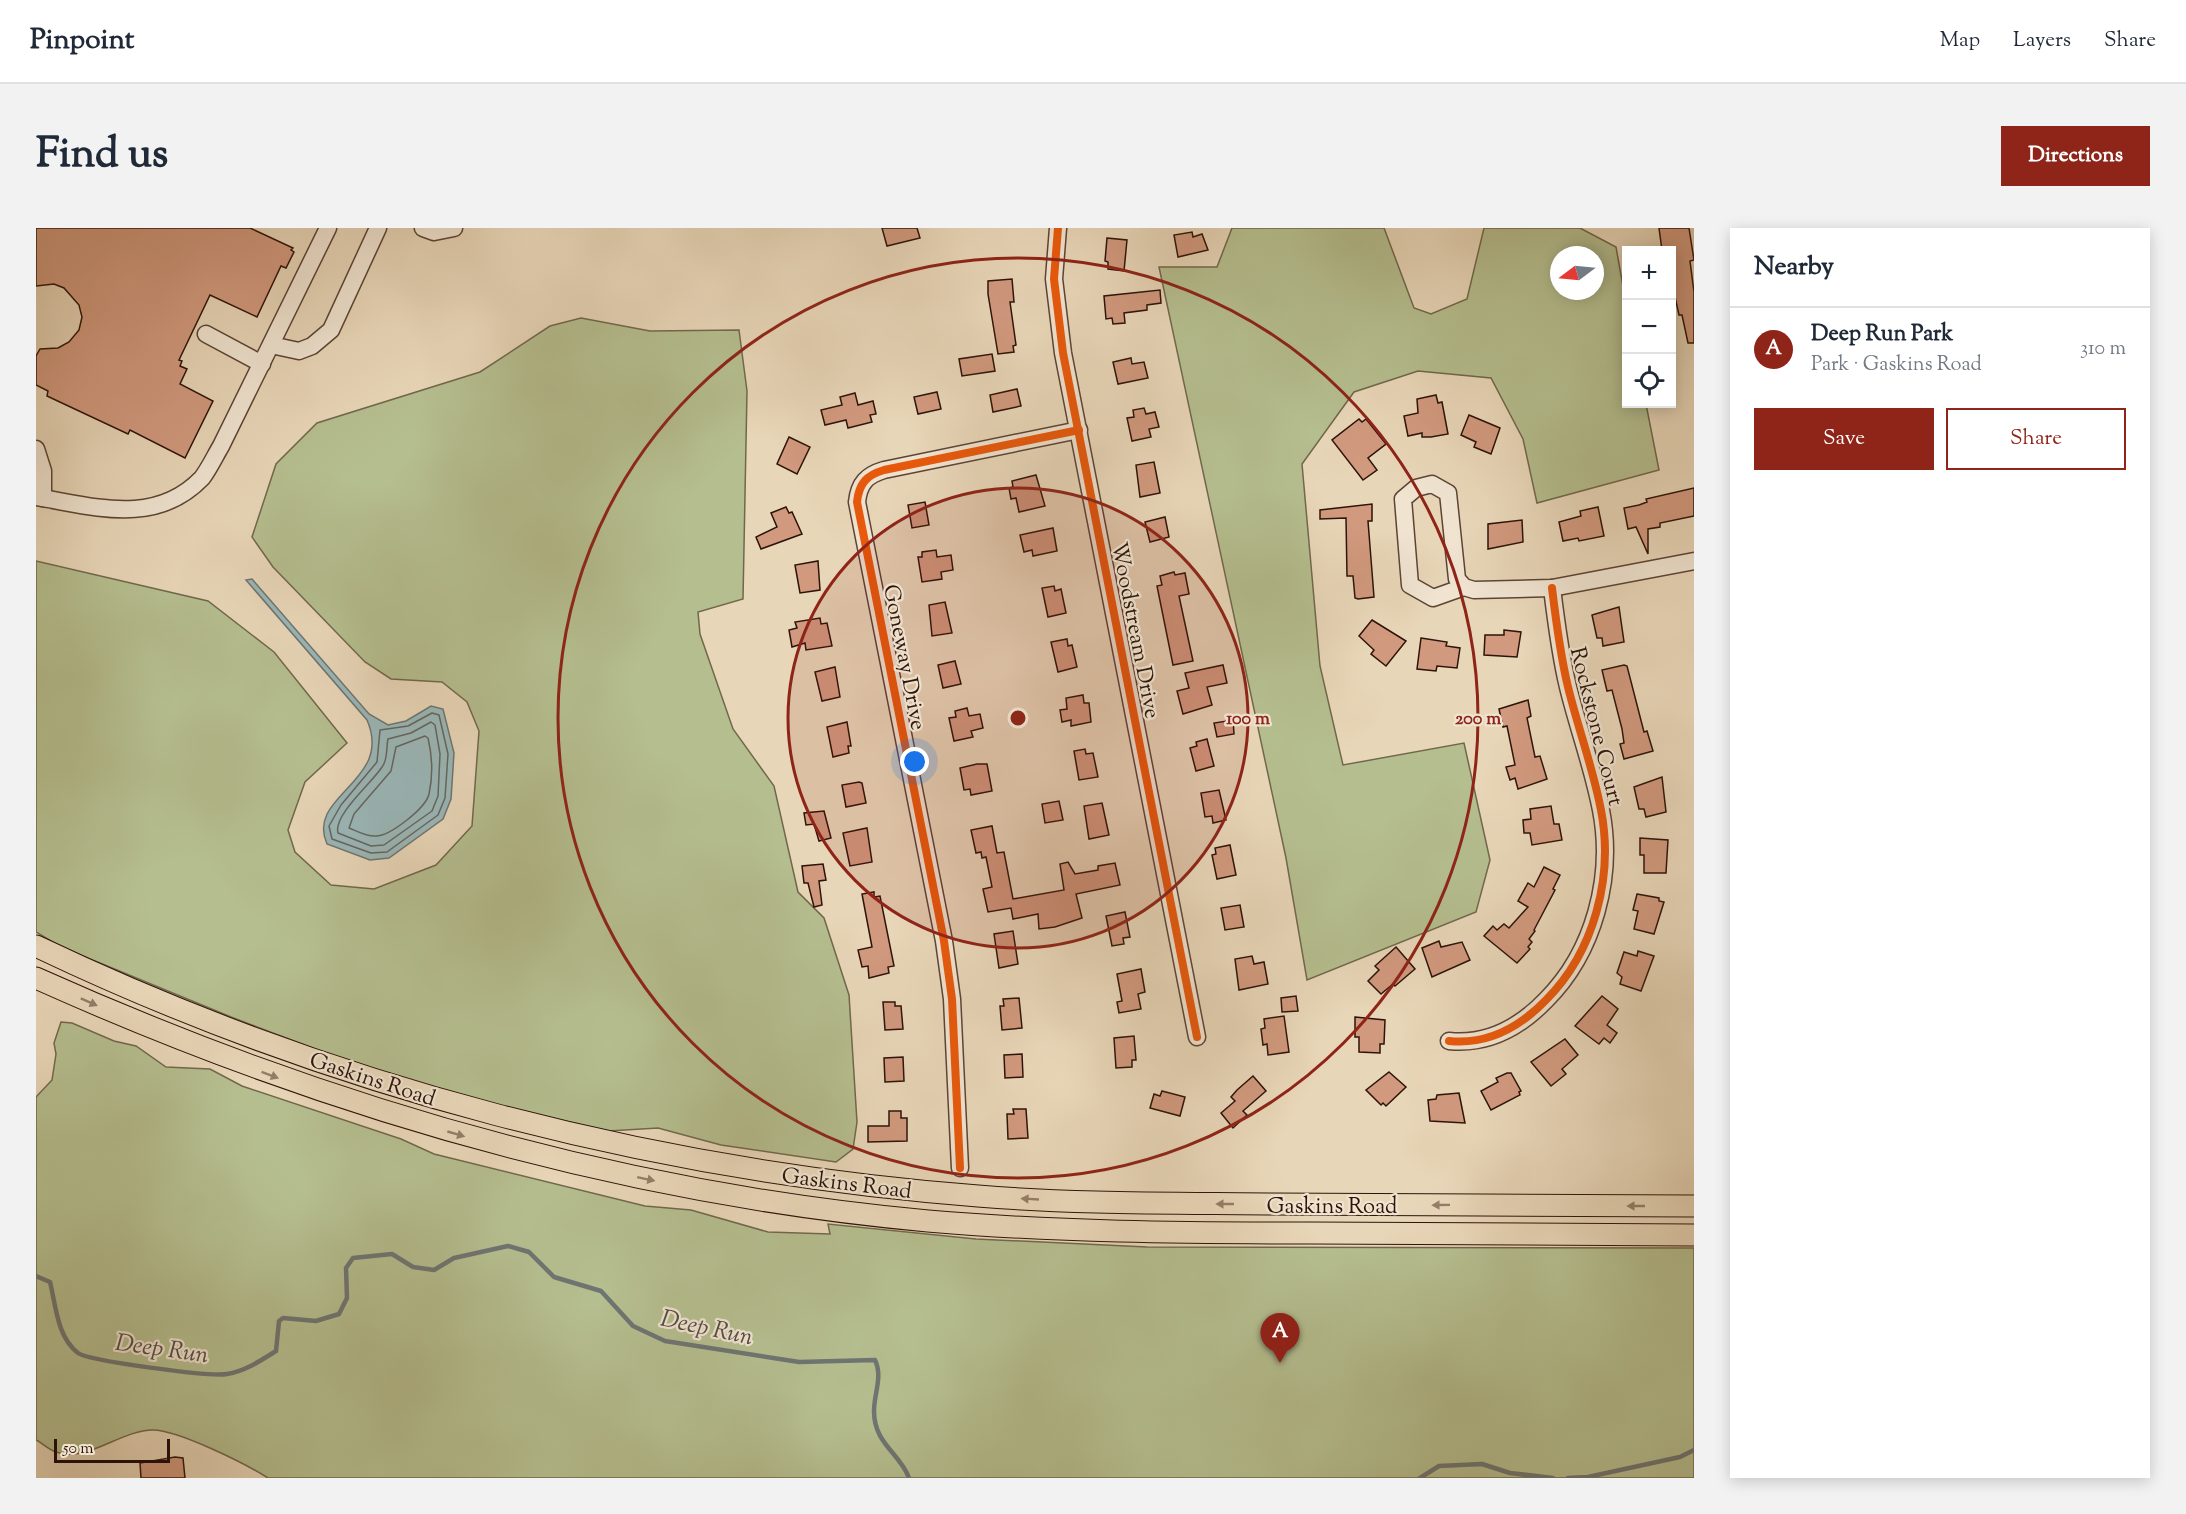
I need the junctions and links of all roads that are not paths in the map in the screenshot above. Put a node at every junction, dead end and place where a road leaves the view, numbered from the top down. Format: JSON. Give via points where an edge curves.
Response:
{"nodes":[{"id":1,"x":328,"y":228,"type":"edge"},
{"id":2,"x":378,"y":228,"type":"edge"},
{"id":3,"x":423,"y":228,"type":"edge"},
{"id":4,"x":454,"y":228,"type":"edge"},
{"id":5,"x":1058,"y":228,"type":"edge"},
{"id":6,"x":206,"y":334,"type":"dead end"},
{"id":7,"x":271,"y":345,"type":"junction"},
{"id":8,"x":262,"y":364,"type":"junction"},
{"id":9,"x":1079,"y":430,"type":"junction"},
{"id":10,"x":36,"y":449,"type":"edge"},
{"id":11,"x":40,"y":498,"type":"edge"},
{"id":12,"x":1694,"y":561,"type":"edge"},
{"id":13,"x":1464,"y":587,"type":"junction"},
{"id":14,"x":1552,"y":588,"type":"junction"},
{"id":15,"x":36,"y":946,"type":"edge"},
{"id":16,"x":36,"y":978,"type":"edge"},
{"id":17,"x":1197,"y":1037,"type":"dead end"},
{"id":18,"x":1449,"y":1041,"type":"dead end"},
{"id":19,"x":960,"y":1168,"type":"dead end"},
{"id":20,"x":1694,"y":1206,"type":"edge"},
{"id":21,"x":1694,"y":1235,"type":"edge"}],
"edges":[{"from":1,"to":7,"type":"street"},
{"from":2,"to":7,"type":"street","via":[[330,330],[312,346],[299,351]]},
{"from":3,"to":4,"type":"street","via":[[434,232]]},
{"from":5,"to":9,"type":"street","name":"Woodstream Drive","via":[[1054,255],[1056,307]]},
{"from":6,"to":8,"type":"street"},
{"from":7,"to":8,"type":"street"},
{"from":8,"to":11,"type":"street","via":[[201,478],[173,498],[146,508],[118,511]]},
{"from":9,"to":17,"type":"street","name":"Woodstream Drive"},
{"from":9,"to":19,"type":"street","name":"Goneway Drive","via":[[884,470],[862,482],[858,491],[857,502],[944,941],[952,999]]},
{"from":10,"to":11,"type":"street","via":[[43,471]]},
{"from":12,"to":14,"type":"street"},
{"from":13,"to":13,"type":"street","via":[[1457,579],[1448,493],[1432,484],[1416,488],[1403,499],[1410,585],[1433,598]]},
{"from":13,"to":14,"type":"street"},
{"from":14,"to":18,"type":"street","name":"Rockstone Court","via":[[1568,688],[1601,812],[1604,854],[1599,899],[1586,944],[1573,970],[1529,1017],[1488,1039]]},
{"from":20,"to":15,"type":"main road","name":"Gaskins Road","one_way":true,"via":[[1111,1203],[981,1197],[769,1172],[602,1140],[435,1098],[303,1056],[173,1008]]},
{"from":16,"to":21,"type":"main road","name":"Gaskins Road","one_way":true,"via":[[194,1046],[364,1107],[571,1163],[756,1199],[926,1220],[1056,1229]]}]}
